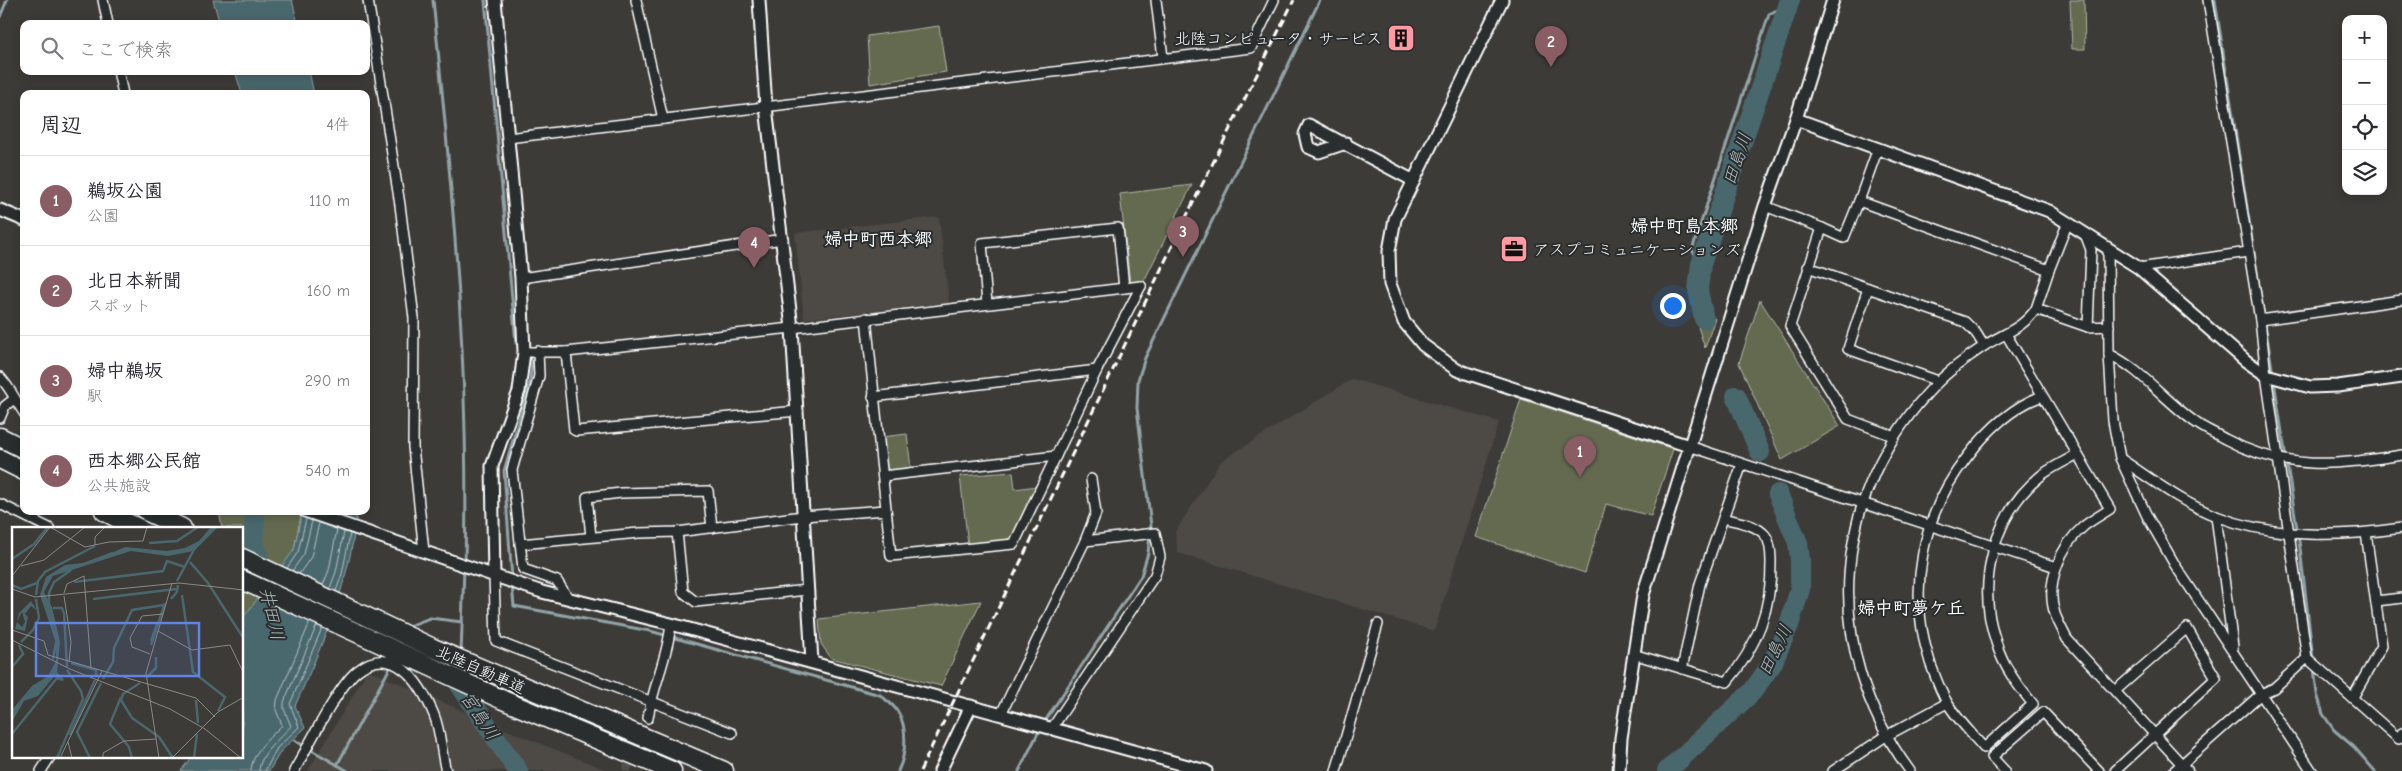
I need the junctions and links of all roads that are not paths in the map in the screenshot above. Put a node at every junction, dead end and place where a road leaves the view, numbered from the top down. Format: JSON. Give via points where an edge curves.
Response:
{"nodes":[{"id":1,"x":103,"y":0,"type":"edge"},
{"id":2,"x":368,"y":0,"type":"edge"},
{"id":3,"x":495,"y":0,"type":"edge"},
{"id":4,"x":636,"y":0,"type":"edge"},
{"id":5,"x":759,"y":0,"type":"edge"},
{"id":6,"x":1156,"y":0,"type":"edge"},
{"id":7,"x":1274,"y":0,"type":"edge"},
{"id":8,"x":1502,"y":0,"type":"edge"},
{"id":9,"x":1833,"y":0,"type":"edge"},
{"id":10,"x":2208,"y":0,"type":"edge"},
{"id":11,"x":107,"y":20,"type":"edge"},
{"id":12,"x":1163,"y":58,"type":"junction"},
{"id":13,"x":119,"y":75,"type":"edge"},
{"id":14,"x":122,"y":90,"type":"edge"},
{"id":15,"x":766,"y":107,"type":"junction"},
{"id":16,"x":663,"y":119,"type":"junction"},
{"id":17,"x":1796,"y":119,"type":"junction"},
{"id":18,"x":508,"y":138,"type":"junction"},
{"id":19,"x":1346,"y":144,"type":"dead end"},
{"id":20,"x":1878,"y":148,"type":"junction"},
{"id":21,"x":1414,"y":181,"type":"junction"},
{"id":22,"x":1859,"y":201,"type":"junction"},
{"id":23,"x":1764,"y":206,"type":"junction"},
{"id":24,"x":0,"y":210,"type":"edge"},
{"id":25,"x":20,"y":218,"type":"edge"},
{"id":26,"x":2068,"y":222,"type":"junction"},
{"id":27,"x":1822,"y":228,"type":"junction"},
{"id":28,"x":2085,"y":234,"type":"junction"},
{"id":29,"x":783,"y":239,"type":"junction"},
{"id":30,"x":2108,"y":249,"type":"junction"},
{"id":31,"x":2248,"y":252,"type":"junction"},
{"id":32,"x":1808,"y":267,"type":"junction"},
{"id":33,"x":2139,"y":268,"type":"junction"},
{"id":34,"x":2050,"y":270,"type":"junction"},
{"id":35,"x":521,"y":278,"type":"junction"},
{"id":36,"x":1124,"y":288,"type":"junction"},
{"id":37,"x":1868,"y":288,"type":"junction"},
{"id":38,"x":2402,"y":300,"type":"edge"},
{"id":39,"x":987,"y":304,"type":"junction"},
{"id":40,"x":2036,"y":309,"type":"junction"},
{"id":41,"x":866,"y":318,"type":"junction"},
{"id":42,"x":2260,"y":320,"type":"junction"},
{"id":43,"x":2088,"y":326,"type":"junction"},
{"id":44,"x":2109,"y":326,"type":"junction"},
{"id":45,"x":792,"y":328,"type":"junction"},
{"id":46,"x":2006,"y":334,"type":"junction"},
{"id":47,"x":1984,"y":346,"type":"junction"},
{"id":48,"x":538,"y":351,"type":"junction"},
{"id":49,"x":524,"y":352,"type":"junction"},
{"id":50,"x":566,"y":352,"type":"junction"},
{"id":51,"x":2109,"y":354,"type":"junction"},
{"id":52,"x":1097,"y":370,"type":"junction"},
{"id":53,"x":2266,"y":375,"type":"junction"},
{"id":54,"x":2402,"y":377,"type":"edge"},
{"id":55,"x":0,"y":378,"type":"edge"},
{"id":56,"x":1938,"y":381,"type":"junction"},
{"id":57,"x":2042,"y":396,"type":"junction"},
{"id":58,"x":873,"y":397,"type":"junction"},
{"id":59,"x":14,"y":399,"type":"junction"},
{"id":60,"x":20,"y":407,"type":"edge"},
{"id":61,"x":798,"y":411,"type":"junction"},
{"id":62,"x":0,"y":418,"type":"edge"},
{"id":63,"x":1893,"y":436,"type":"junction"},
{"id":64,"x":0,"y":437,"type":"edge"},
{"id":65,"x":1690,"y":446,"type":"junction"},
{"id":66,"x":20,"y":447,"type":"edge"},
{"id":67,"x":2076,"y":455,"type":"junction"},
{"id":68,"x":2402,"y":455,"type":"edge"},
{"id":69,"x":1056,"y":456,"type":"junction"},
{"id":70,"x":2120,"y":458,"type":"junction"},
{"id":71,"x":0,"y":459,"type":"edge"},
{"id":72,"x":2279,"y":461,"type":"junction"},
{"id":73,"x":1742,"y":464,"type":"junction"},
{"id":74,"x":20,"y":469,"type":"edge"},
{"id":75,"x":882,"y":476,"type":"junction"},
{"id":76,"x":1091,"y":479,"type":"dead end"},
{"id":77,"x":1864,"y":503,"type":"junction"},
{"id":78,"x":0,"y":504,"type":"edge"},
{"id":79,"x":886,"y":510,"type":"junction"},
{"id":80,"x":20,"y":514,"type":"edge"},
{"id":81,"x":22,"y":515,"type":"edge"},
{"id":82,"x":154,"y":515,"type":"edge"},
{"id":83,"x":317,"y":515,"type":"edge"},
{"id":84,"x":803,"y":516,"type":"junction"},
{"id":85,"x":2216,"y":516,"type":"junction"},
{"id":86,"x":119,"y":517,"type":"edge"},
{"id":87,"x":1723,"y":518,"type":"junction"},
{"id":88,"x":1930,"y":524,"type":"junction"},
{"id":89,"x":47,"y":527,"type":"edge"},
{"id":90,"x":136,"y":527,"type":"edge"},
{"id":91,"x":180,"y":527,"type":"edge"},
{"id":92,"x":712,"y":528,"type":"junction"},
{"id":93,"x":2402,"y":528,"type":"edge"},
{"id":94,"x":676,"y":532,"type":"junction"},
{"id":95,"x":2289,"y":533,"type":"junction"},
{"id":96,"x":2366,"y":533,"type":"junction"},
{"id":97,"x":591,"y":537,"type":"junction"},
{"id":98,"x":1085,"y":541,"type":"junction"},
{"id":99,"x":520,"y":544,"type":"junction"},
{"id":100,"x":1994,"y":546,"type":"junction"},
{"id":101,"x":424,"y":552,"type":"junction"},
{"id":102,"x":244,"y":559,"type":"edge"},
{"id":103,"x":2056,"y":568,"type":"junction"},
{"id":104,"x":494,"y":576,"type":"junction"},
{"id":105,"x":244,"y":581,"type":"edge"},
{"id":106,"x":808,"y":590,"type":"junction"},
{"id":107,"x":568,"y":598,"type":"junction"},
{"id":108,"x":2402,"y":598,"type":"edge"},
{"id":109,"x":2376,"y":601,"type":"junction"},
{"id":110,"x":671,"y":624,"type":"junction"},
{"id":111,"x":1378,"y":624,"type":"dead end"},
{"id":112,"x":2233,"y":651,"type":"junction"},
{"id":113,"x":1633,"y":654,"type":"junction"},
{"id":114,"x":2307,"y":658,"type":"junction"},
{"id":115,"x":812,"y":662,"type":"junction"},
{"id":116,"x":1682,"y":669,"type":"junction"},
{"id":117,"x":2115,"y":691,"type":"junction"},
{"id":118,"x":2261,"y":694,"type":"junction"},
{"id":119,"x":2353,"y":697,"type":"junction"},
{"id":120,"x":651,"y":699,"type":"junction"},
{"id":121,"x":1947,"y":703,"type":"junction"},
{"id":122,"x":971,"y":706,"type":"junction"},
{"id":123,"x":1001,"y":714,"type":"junction"},
{"id":124,"x":648,"y":718,"type":"tunnel mouth"},
{"id":125,"x":1052,"y":728,"type":"junction"},
{"id":126,"x":732,"y":732,"type":"dead end"},
{"id":127,"x":2402,"y":733,"type":"edge"},
{"id":128,"x":2154,"y":734,"type":"junction"},
{"id":129,"x":1886,"y":736,"type":"junction"},
{"id":130,"x":49,"y":758,"type":"edge"},
{"id":131,"x":2181,"y":769,"type":"edge"},
{"id":132,"x":41,"y":771,"type":"edge"},
{"id":133,"x":294,"y":771,"type":"edge"},
{"id":134,"x":446,"y":771,"type":"edge"},
{"id":135,"x":672,"y":771,"type":"edge"},
{"id":136,"x":724,"y":771,"type":"edge"},
{"id":137,"x":940,"y":771,"type":"edge"},
{"id":138,"x":1206,"y":771,"type":"edge"},
{"id":139,"x":1336,"y":771,"type":"edge"},
{"id":140,"x":1619,"y":771,"type":"edge"},
{"id":141,"x":1833,"y":771,"type":"edge"},
{"id":142,"x":1910,"y":771,"type":"edge"},
{"id":143,"x":2005,"y":771,"type":"edge"},
{"id":144,"x":2099,"y":771,"type":"edge"},
{"id":145,"x":2115,"y":771,"type":"edge"},
{"id":146,"x":2312,"y":771,"type":"edge"}],
"edges":[{"from":1,"to":11,"type":"street"},
{"from":2,"to":101,"type":"street","via":[[414,318],[413,447]]},
{"from":3,"to":18,"type":"street"},
{"from":4,"to":16,"type":"street"},
{"from":5,"to":15,"type":"street"},
{"from":6,"to":12,"type":"street"},
{"from":7,"to":12,"type":"street","via":[[1250,48]]},
{"from":8,"to":21,"type":"street"},
{"from":9,"to":17,"type":"street"},
{"from":10,"to":31,"type":"street"},
{"from":12,"to":15,"type":"street"},
{"from":13,"to":14,"type":"street"},
{"from":15,"to":16,"type":"street"},
{"from":15,"to":29,"type":"street"},
{"from":16,"to":18,"type":"street"},
{"from":17,"to":20,"type":"street"},
{"from":17,"to":23,"type":"street"},
{"from":18,"to":35,"type":"street"},
{"from":19,"to":21,"type":"street"},
{"from":20,"to":22,"type":"street"},
{"from":20,"to":26,"type":"street","via":[[2050,211]]},
{"from":21,"to":65,"type":"street","via":[[1395,219],[1389,251],[1390,284],[1404,322],[1423,345],[1457,370]]},
{"from":22,"to":27,"type":"street","via":[[1844,238]]},
{"from":22,"to":34,"type":"street"},
{"from":23,"to":27,"type":"street"},
{"from":23,"to":65,"type":"street"},
{"from":24,"to":25,"type":"street"},
{"from":26,"to":28,"type":"street"},
{"from":26,"to":34,"type":"street"},
{"from":27,"to":32,"type":"street"},
{"from":28,"to":30,"type":"street"},
{"from":28,"to":43,"type":"street","via":[[2091,250]]},
{"from":29,"to":35,"type":"street"},
{"from":29,"to":45,"type":"street"},
{"from":30,"to":33,"type":"street"},
{"from":30,"to":44,"type":"street"},
{"from":31,"to":33,"type":"street"},
{"from":31,"to":42,"type":"street"},
{"from":32,"to":37,"type":"street"},
{"from":32,"to":63,"type":"street","via":[[1790,326],[1848,419]]},
{"from":33,"to":53,"type":"street"},
{"from":34,"to":40,"type":"street"},
{"from":35,"to":49,"type":"street"},
{"from":36,"to":39,"type":"street"},
{"from":36,"to":39,"type":"street","via":[[1118,228],[982,243]]},
{"from":36,"to":52,"type":"street","via":[[1141,286]]},
{"from":37,"to":47,"type":"street","via":[[1965,322]]},
{"from":37,"to":56,"type":"street","via":[[1848,349]]},
{"from":38,"to":42,"type":"street"},
{"from":39,"to":41,"type":"street"},
{"from":40,"to":43,"type":"street"},
{"from":40,"to":46,"type":"street","via":[[2026,323]]},
{"from":41,"to":45,"type":"street"},
{"from":41,"to":58,"type":"street"},
{"from":42,"to":53,"type":"street"},
{"from":43,"to":44,"type":"street"},
{"from":44,"to":51,"type":"street"},
{"from":45,"to":50,"type":"street"},
{"from":45,"to":61,"type":"street"},
{"from":46,"to":47,"type":"street"},
{"from":46,"to":57,"type":"street"},
{"from":47,"to":56,"type":"street"},
{"from":48,"to":49,"type":"street"},
{"from":48,"to":50,"type":"street"},
{"from":48,"to":99,"type":"street","via":[[539,376],[512,470]]},
{"from":49,"to":104,"type":"street","via":[[519,391],[492,466]]},
{"from":50,"to":61,"type":"street","via":[[576,431]]},
{"from":51,"to":70,"type":"street","via":[[2113,421]]},
{"from":51,"to":72,"type":"street","via":[[2124,361],[2196,423],[2243,448]]},
{"from":52,"to":58,"type":"street"},
{"from":52,"to":69,"type":"street"},
{"from":53,"to":54,"type":"street","via":[[2310,387]]},
{"from":53,"to":72,"type":"street"},
{"from":55,"to":59,"type":"street","via":[[14,392]]},
{"from":56,"to":63,"type":"street"},
{"from":57,"to":67,"type":"street"},
{"from":57,"to":88,"type":"street","via":[[2013,411],[1973,448],[1954,474]]},
{"from":58,"to":75,"type":"street"},
{"from":59,"to":60,"type":"street"},
{"from":59,"to":62,"type":"street","via":[[5,406]]},
{"from":61,"to":84,"type":"street"},
{"from":63,"to":77,"type":"street"},
{"from":64,"to":66,"type":"highway"},
{"from":65,"to":73,"type":"street"},
{"from":65,"to":113,"type":"street","via":[[1643,594]]},
{"from":67,"to":100,"type":"street","via":[[2043,474],[2020,497],[2004,521]]},
{"from":67,"to":103,"type":"street","via":[[2110,509],[2073,537]]},
{"from":68,"to":72,"type":"street","via":[[2348,463]]},
{"from":69,"to":75,"type":"street"},
{"from":69,"to":79,"type":"street","via":[[1014,544],[891,556]]},
{"from":70,"to":85,"type":"street","via":[[2166,490]]},
{"from":70,"to":112,"type":"street","via":[[2147,516],[2175,565]]},
{"from":71,"to":74,"type":"highway"},
{"from":72,"to":95,"type":"street"},
{"from":73,"to":77,"type":"street"},
{"from":73,"to":87,"type":"street"},
{"from":75,"to":79,"type":"street"},
{"from":76,"to":98,"type":"street","via":[[1096,513]]},
{"from":77,"to":88,"type":"street"},
{"from":77,"to":129,"type":"street","via":[[1850,563],[1852,643],[1860,675]]},
{"from":78,"to":80,"type":"street"},
{"from":79,"to":84,"type":"street"},
{"from":81,"to":89,"type":"street"},
{"from":82,"to":91,"type":"highway"},
{"from":83,"to":101,"type":"street"},
{"from":84,"to":92,"type":"street"},
{"from":84,"to":106,"type":"street"},
{"from":85,"to":95,"type":"street"},
{"from":85,"to":112,"type":"street"},
{"from":86,"to":90,"type":"highway","bridge":true},
{"from":87,"to":116,"type":"street","via":[[1700,584]]},
{"from":87,"to":116,"type":"street","via":[[1756,527],[1767,537],[1771,562],[1769,602],[1761,629],[1742,665],[1727,682]]},
{"from":88,"to":100,"type":"street"},
{"from":88,"to":121,"type":"street","via":[[1921,557],[1920,616],[1924,644]]},
{"from":92,"to":94,"type":"street"},
{"from":92,"to":97,"type":"street","via":[[708,491],[621,493],[587,497]]},
{"from":93,"to":96,"type":"street"},
{"from":94,"to":97,"type":"street"},
{"from":94,"to":106,"type":"street","via":[[683,592],[696,602]]},
{"from":95,"to":96,"type":"street"},
{"from":95,"to":114,"type":"street"},
{"from":96,"to":109,"type":"street"},
{"from":97,"to":99,"type":"street"},
{"from":98,"to":123,"type":"street"},
{"from":98,"to":125,"type":"street","via":[[1155,533],[1160,557],[1155,575]]},
{"from":99,"to":107,"type":"street","via":[[523,569],[558,582]]},
{"from":100,"to":103,"type":"street"},
{"from":100,"to":121,"type":"street","via":[[1987,589],[1996,644],[2015,682],[2033,704],[1984,748]]},
{"from":101,"to":104,"type":"street"},
{"from":102,"to":136,"type":"highway","name":"北陸自動車道","via":[[498,676]]},
{"from":103,"to":117,"type":"street","via":[[2052,586],[2055,612],[2067,639]]},
{"from":104,"to":107,"type":"street"},
{"from":104,"to":120,"type":"street","via":[[496,640]]},
{"from":105,"to":135,"type":"highway","name":"北陸自動車道","via":[[503,700]]},
{"from":106,"to":115,"type":"street"},
{"from":107,"to":110,"type":"street"},
{"from":108,"to":109,"type":"street"},
{"from":109,"to":119,"type":"street","via":[[2382,646]]},
{"from":110,"to":115,"type":"street"},
{"from":110,"to":120,"type":"street","via":[[670,638]]},
{"from":111,"to":139,"type":"street"},
{"from":112,"to":118,"type":"street"},
{"from":113,"to":116,"type":"street"},
{"from":113,"to":140,"type":"street"},
{"from":114,"to":118,"type":"street","via":[[2274,688]]},
{"from":114,"to":119,"type":"street"},
{"from":115,"to":122,"type":"street"},
{"from":117,"to":128,"type":"street"},
{"from":117,"to":128,"type":"street","via":[[2187,628],[2216,678]]},
{"from":118,"to":131,"type":"street"},
{"from":118,"to":146,"type":"street"},
{"from":119,"to":127,"type":"street","via":[[2399,739]]},
{"from":120,"to":124,"type":"street"},
{"from":120,"to":126,"type":"street"},
{"from":121,"to":129,"type":"street"},
{"from":122,"to":123,"type":"street"},
{"from":122,"to":137,"type":"street"},
{"from":123,"to":125,"type":"street"},
{"from":125,"to":138,"type":"street"},
{"from":128,"to":131,"type":"street"},
{"from":128,"to":145,"type":"street"},
{"from":129,"to":141,"type":"street"},
{"from":129,"to":142,"type":"street"},
{"from":130,"to":132,"type":"street"},
{"from":133,"to":134,"type":"street","via":[[356,672],[371,662],[389,661],[407,671],[421,688],[435,717]]},
{"from":143,"to":144,"type":"street","via":[[1992,757],[2043,712]]}]}
